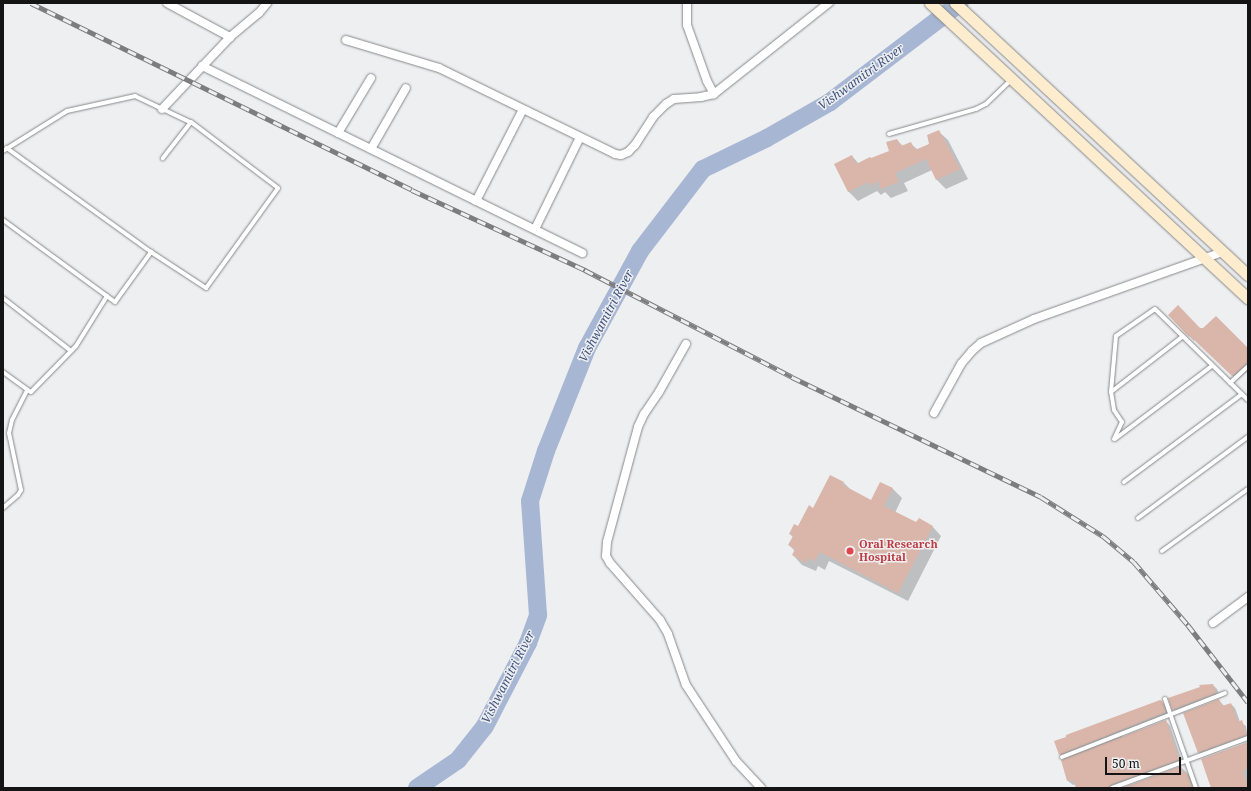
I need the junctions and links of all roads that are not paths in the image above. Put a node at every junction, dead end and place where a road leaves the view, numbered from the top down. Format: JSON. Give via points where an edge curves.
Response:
{"nodes":[{"id":1,"x":167,"y":3,"type":"edge"},
{"id":2,"x":267,"y":3,"type":"edge"},
{"id":3,"x":687,"y":3,"type":"edge"},
{"id":4,"x":930,"y":3,"type":"edge"},
{"id":5,"x":955,"y":3,"type":"edge"},
{"id":6,"x":823,"y":5,"type":"edge"},
{"id":7,"x":230,"y":37,"type":"junction"},
{"id":8,"x":346,"y":40,"type":"dead end"},
{"id":9,"x":202,"y":66,"type":"junction"},
{"id":10,"x":371,"y":78,"type":"dead end"},
{"id":11,"x":1011,"y":80,"type":"junction"},
{"id":12,"x":406,"y":88,"type":"dead end"},
{"id":13,"x":714,"y":94,"type":"junction"},
{"id":14,"x":162,"y":109,"type":"junction"},
{"id":15,"x":523,"y":109,"type":"junction"},
{"id":16,"x":190,"y":122,"type":"junction"},
{"id":17,"x":338,"y":133,"type":"junction"},
{"id":18,"x":889,"y":134,"type":"dead end"},
{"id":19,"x":580,"y":137,"type":"junction"},
{"id":20,"x":371,"y":149,"type":"junction"},
{"id":21,"x":5,"y":150,"type":"edge"},
{"id":22,"x":163,"y":158,"type":"dead end"},
{"id":23,"x":476,"y":201,"type":"junction"},
{"id":24,"x":3,"y":220,"type":"edge"},
{"id":25,"x":535,"y":230,"type":"junction"},
{"id":26,"x":151,"y":252,"type":"junction"},
{"id":27,"x":1222,"y":252,"type":"junction"},
{"id":28,"x":582,"y":253,"type":"dead end"},
{"id":29,"x":1205,"y":259,"type":"junction"},
{"id":30,"x":1248,"y":275,"type":"edge"},
{"id":31,"x":107,"y":296,"type":"junction"},
{"id":32,"x":3,"y":298,"type":"edge"},
{"id":33,"x":1248,"y":298,"type":"edge"},
{"id":34,"x":1182,"y":338,"type":"junction"},
{"id":35,"x":686,"y":344,"type":"dead end"},
{"id":36,"x":72,"y":351,"type":"junction"},
{"id":37,"x":1212,"y":366,"type":"junction"},
{"id":38,"x":1248,"y":366,"type":"edge"},
{"id":39,"x":3,"y":372,"type":"edge"},
{"id":40,"x":1230,"y":383,"type":"junction"},
{"id":41,"x":27,"y":390,"type":"junction"},
{"id":42,"x":1111,"y":392,"type":"junction"},
{"id":43,"x":1242,"y":394,"type":"junction"},
{"id":44,"x":1248,"y":400,"type":"edge"},
{"id":45,"x":934,"y":413,"type":"dead end"},
{"id":46,"x":1248,"y":437,"type":"edge"},
{"id":47,"x":1124,"y":482,"type":"dead end"},
{"id":48,"x":1248,"y":488,"type":"edge"},
{"id":49,"x":3,"y":508,"type":"edge"},
{"id":50,"x":1138,"y":518,"type":"dead end"},
{"id":51,"x":1162,"y":551,"type":"dead end"},
{"id":52,"x":1248,"y":597,"type":"edge"},
{"id":53,"x":1213,"y":623,"type":"dead end"},
{"id":54,"x":1225,"y":693,"type":"dead end"},
{"id":55,"x":1165,"y":699,"type":"dead end"},
{"id":56,"x":1170,"y":715,"type":"junction"},
{"id":57,"x":1248,"y":738,"type":"edge"},
{"id":58,"x":1062,"y":758,"type":"dead end"},
{"id":59,"x":1186,"y":760,"type":"junction"},
{"id":60,"x":761,"y":788,"type":"edge"},
{"id":61,"x":1112,"y":788,"type":"edge"},
{"id":62,"x":1196,"y":788,"type":"edge"}],
"edges":[{"from":1,"to":7,"type":"street"},
{"from":2,"to":7,"type":"street"},
{"from":3,"to":13,"type":"street","via":[[687,25]]},
{"from":4,"to":11,"type":"main road"},
{"from":5,"to":27,"type":"main road"},
{"from":6,"to":13,"type":"street"},
{"from":7,"to":9,"type":"street"},
{"from":8,"to":15,"type":"street","via":[[439,68]]},
{"from":9,"to":14,"type":"street"},
{"from":9,"to":17,"type":"street"},
{"from":10,"to":17,"type":"street"},
{"from":11,"to":18,"type":"lane","via":[[986,104],[976,109]]},
{"from":11,"to":29,"type":"main road"},
{"from":12,"to":20,"type":"street"},
{"from":13,"to":19,"type":"street","via":[[674,99],[666,104],[653,117],[635,145],[621,155]]},
{"from":14,"to":16,"type":"lane"},
{"from":14,"to":21,"type":"lane","via":[[135,96],[67,111]]},
{"from":15,"to":19,"type":"street"},
{"from":15,"to":23,"type":"street"},
{"from":16,"to":22,"type":"lane"},
{"from":16,"to":26,"type":"lane","via":[[278,188],[206,288]]},
{"from":17,"to":20,"type":"street"},
{"from":19,"to":25,"type":"street"},
{"from":20,"to":23,"type":"street"},
{"from":21,"to":26,"type":"lane"},
{"from":23,"to":25,"type":"street"},
{"from":24,"to":31,"type":"lane"},
{"from":25,"to":28,"type":"street"},
{"from":26,"to":31,"type":"lane","via":[[115,302]]},
{"from":27,"to":29,"type":"street"},
{"from":27,"to":30,"type":"main road"},
{"from":29,"to":33,"type":"main road"},
{"from":29,"to":45,"type":"street","via":[[1034,319],[981,344],[961,364]]},
{"from":31,"to":36,"type":"lane"},
{"from":32,"to":36,"type":"lane"},
{"from":34,"to":37,"type":"lane"},
{"from":34,"to":42,"type":"lane"},
{"from":34,"to":42,"type":"lane","via":[[1155,309],[1116,336]]},
{"from":35,"to":60,"type":"street","via":[[638,427],[606,542],[606,556],[660,620],[668,634],[686,685],[736,761]]},
{"from":36,"to":41,"type":"lane","via":[[31,392]]},
{"from":37,"to":40,"type":"lane"},
{"from":37,"to":42,"type":"lane","via":[[1114,439],[1122,422],[1114,410]]},
{"from":38,"to":40,"type":"lane"},
{"from":39,"to":41,"type":"lane"},
{"from":40,"to":43,"type":"lane"},
{"from":41,"to":49,"type":"lane","via":[[12,420],[10,433],[21,490],[18,496]]},
{"from":43,"to":44,"type":"lane"},
{"from":43,"to":47,"type":"lane"},
{"from":46,"to":50,"type":"lane"},
{"from":48,"to":51,"type":"lane"},
{"from":52,"to":53,"type":"street"},
{"from":54,"to":56,"type":"lane"},
{"from":55,"to":56,"type":"lane"},
{"from":56,"to":58,"type":"lane"},
{"from":56,"to":59,"type":"lane"},
{"from":57,"to":59,"type":"lane"},
{"from":59,"to":61,"type":"lane"},
{"from":59,"to":62,"type":"lane"}]}
